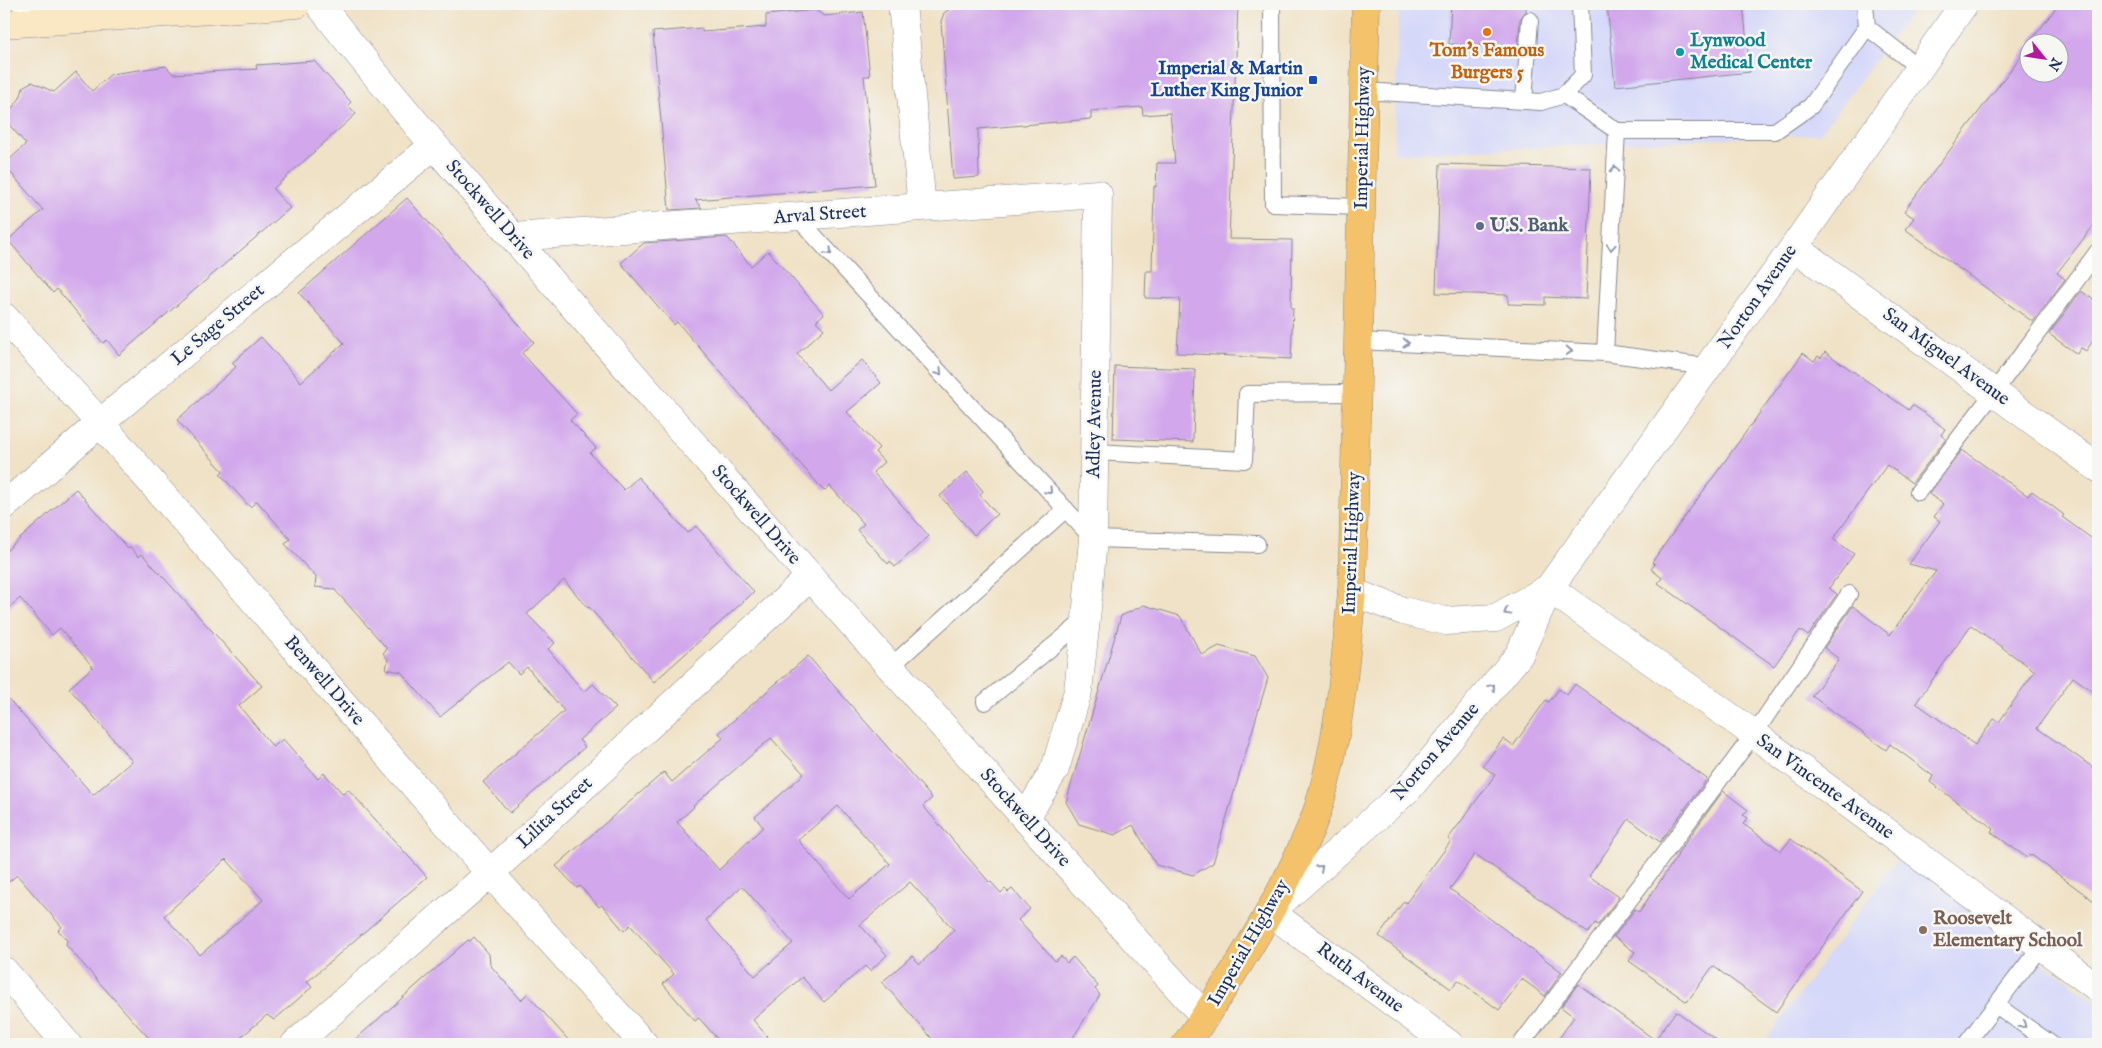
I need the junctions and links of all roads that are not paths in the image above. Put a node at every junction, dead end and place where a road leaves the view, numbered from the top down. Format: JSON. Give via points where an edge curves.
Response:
{"nodes":[{"id":1,"x":297,"y":4,"type":"edge"},
{"id":2,"x":319,"y":4,"type":"edge"},
{"id":3,"x":902,"y":4,"type":"edge"},
{"id":4,"x":1272,"y":4,"type":"edge"},
{"id":5,"x":1366,"y":4,"type":"edge"},
{"id":6,"x":1580,"y":4,"type":"edge"},
{"id":7,"x":1865,"y":4,"type":"edge"},
{"id":8,"x":1964,"y":4,"type":"edge"},
{"id":9,"x":20,"y":16,"type":"edge"},
{"id":10,"x":1530,"y":20,"type":"dead end"},
{"id":11,"x":1866,"y":27,"type":"junction"},
{"id":12,"x":1919,"y":68,"type":"junction"},
{"id":13,"x":1364,"y":91,"type":"junction"},
{"id":14,"x":1564,"y":95,"type":"junction"},
{"id":15,"x":1524,"y":101,"type":"junction"},
{"id":16,"x":1617,"y":131,"type":"junction"},
{"id":17,"x":433,"y":146,"type":"junction"},
{"id":18,"x":922,"y":207,"type":"junction"},
{"id":19,"x":1361,"y":207,"type":"junction"},
{"id":20,"x":796,"y":216,"type":"junction"},
{"id":21,"x":514,"y":237,"type":"junction"},
{"id":22,"x":1794,"y":247,"type":"junction"},
{"id":23,"x":2098,"y":251,"type":"edge"},
{"id":24,"x":4,"y":317,"type":"edge"},
{"id":25,"x":1358,"y":341,"type":"junction"},
{"id":26,"x":1605,"y":353,"type":"junction"},
{"id":27,"x":1708,"y":367,"type":"junction"},
{"id":28,"x":1994,"y":392,"type":"junction"},
{"id":29,"x":1356,"y":393,"type":"junction"},
{"id":30,"x":100,"y":423,"type":"junction"},
{"id":31,"x":1094,"y":452,"type":"junction"},
{"id":32,"x":2098,"y":468,"type":"edge"},
{"id":33,"x":1918,"y":492,"type":"dead end"},
{"id":34,"x":4,"y":506,"type":"edge"},
{"id":35,"x":1066,"y":509,"type":"junction"},
{"id":36,"x":1093,"y":538,"type":"junction"},
{"id":37,"x":1257,"y":544,"type":"dead end"},
{"id":38,"x":810,"y":576,"type":"junction"},
{"id":39,"x":1549,"y":588,"type":"junction"},
{"id":40,"x":1352,"y":592,"type":"junction"},
{"id":41,"x":1849,"y":594,"type":"dead end"},
{"id":42,"x":1086,"y":619,"type":"junction"},
{"id":43,"x":890,"y":667,"type":"junction"},
{"id":44,"x":985,"y":702,"type":"dead end"},
{"id":45,"x":1754,"y":734,"type":"junction"},
{"id":46,"x":1025,"y":820,"type":"junction"},
{"id":47,"x":490,"y":873,"type":"junction"},
{"id":48,"x":1270,"y":912,"type":"junction"},
{"id":49,"x":2041,"y":946,"type":"junction"},
{"id":50,"x":4,"y":970,"type":"edge"},
{"id":51,"x":2098,"y":988,"type":"edge"},
{"id":52,"x":1996,"y":1005,"type":"junction"},
{"id":53,"x":1205,"y":1017,"type":"junction"},
{"id":54,"x":67,"y":1044,"type":"edge"},
{"id":55,"x":295,"y":1044,"type":"edge"},
{"id":56,"x":644,"y":1044,"type":"edge"},
{"id":57,"x":1186,"y":1044,"type":"edge"},
{"id":58,"x":1449,"y":1044,"type":"edge"},
{"id":59,"x":1521,"y":1044,"type":"edge"},
{"id":60,"x":1966,"y":1044,"type":"edge"},
{"id":61,"x":2051,"y":1044,"type":"edge"}],
"edges":[{"from":1,"to":9,"type":"main road"},
{"from":2,"to":17,"type":"street","name":"Stockwell Drive"},
{"from":3,"to":18,"type":"street"},
{"from":4,"to":19,"type":"lane","via":[[1273,204]]},
{"from":5,"to":13,"type":"main road","name":"Imperial Highway"},
{"from":6,"to":14,"type":"lane","via":[[1583,75]]},
{"from":7,"to":11,"type":"lane"},
{"from":8,"to":12,"type":"street","name":"Norton Avenue"},
{"from":10,"to":15,"type":"lane"},
{"from":11,"to":12,"type":"lane"},
{"from":11,"to":16,"type":"lane","via":[[1811,106],[1775,131]]},
{"from":12,"to":22,"type":"street","name":"Norton Avenue"},
{"from":13,"to":15,"type":"lane"},
{"from":13,"to":19,"type":"main road","name":"Imperial Highway"},
{"from":14,"to":15,"type":"lane","via":[[1541,102]]},
{"from":14,"to":16,"type":"lane"},
{"from":16,"to":26,"type":"lane"},
{"from":17,"to":21,"type":"street","name":"Stockwell Drive"},
{"from":17,"to":30,"type":"street","name":"Le Sage Street"},
{"from":18,"to":20,"type":"street","name":"Arval Street"},
{"from":18,"to":31,"type":"street","name":"Adley Avenue","via":[[1098,194]]},
{"from":19,"to":25,"type":"main road","name":"Imperial Highway"},
{"from":20,"to":21,"type":"street","name":"Arval Street"},
{"from":20,"to":35,"type":"lane","one_way":true},
{"from":21,"to":38,"type":"street","name":"Stockwell Drive"},
{"from":22,"to":27,"type":"street","name":"Norton Avenue"},
{"from":22,"to":28,"type":"street","name":"San Miguel Avenue"},
{"from":23,"to":28,"type":"lane"},
{"from":24,"to":30,"type":"street","name":"Benwell Drive"},
{"from":25,"to":26,"type":"lane","one_way":true},
{"from":25,"to":29,"type":"main road","name":"Imperial Highway"},
{"from":26,"to":27,"type":"lane"},
{"from":27,"to":39,"type":"street","name":"Norton Avenue"},
{"from":28,"to":32,"type":"street","name":"San Miguel Avenue"},
{"from":28,"to":33,"type":"lane"},
{"from":29,"to":31,"type":"lane","via":[[1247,394],[1244,460]]},
{"from":29,"to":40,"type":"main road","name":"Imperial Highway"},
{"from":30,"to":34,"type":"street","name":"Le Sage Street"},
{"from":30,"to":47,"type":"street","name":"Benwell Drive"},
{"from":31,"to":36,"type":"street","name":"Adley Avenue"},
{"from":35,"to":36,"type":"lane"},
{"from":35,"to":43,"type":"lane"},
{"from":36,"to":37,"type":"lane"},
{"from":36,"to":42,"type":"street","name":"Adley Avenue"},
{"from":38,"to":43,"type":"street","name":"Stockwell Drive"},
{"from":38,"to":47,"type":"street","name":"Lilita Street"},
{"from":39,"to":40,"type":"street","name":"Norton Avenue","one_way":true,"via":[[1496,618],[1446,621],[1403,611]]},
{"from":39,"to":45,"type":"street","name":"San Vincente Avenue"},
{"from":48,"to":39,"type":"street","name":"Norton Avenue","one_way":true,"via":[[1409,788],[1519,655]]},
{"from":40,"to":48,"type":"main road","name":"Imperial Highway","via":[[1341,701],[1319,804]]},
{"from":41,"to":45,"type":"lane"},
{"from":42,"to":44,"type":"lane"},
{"from":42,"to":46,"type":"street","name":"Adley Avenue","via":[[1078,691],[1055,769]]},
{"from":43,"to":46,"type":"street","name":"Stockwell Drive"},
{"from":45,"to":49,"type":"street","name":"San Vincente Avenue"},
{"from":45,"to":59,"type":"lane"},
{"from":46,"to":53,"type":"street","name":"Stockwell Drive"},
{"from":47,"to":55,"type":"street","name":"Lilita Street"},
{"from":47,"to":56,"type":"street","name":"Benwell Drive"},
{"from":48,"to":53,"type":"main road","name":"Imperial Highway"},
{"from":48,"to":58,"type":"street","name":"Ruth Avenue"},
{"from":49,"to":51,"type":"street","name":"San Vincente Avenue"},
{"from":49,"to":52,"type":"lane"},
{"from":50,"to":54,"type":"street"},
{"from":52,"to":60,"type":"lane"},
{"from":52,"to":61,"type":"lane","one_way":true},
{"from":53,"to":57,"type":"main road","name":"Imperial Highway"}]}
